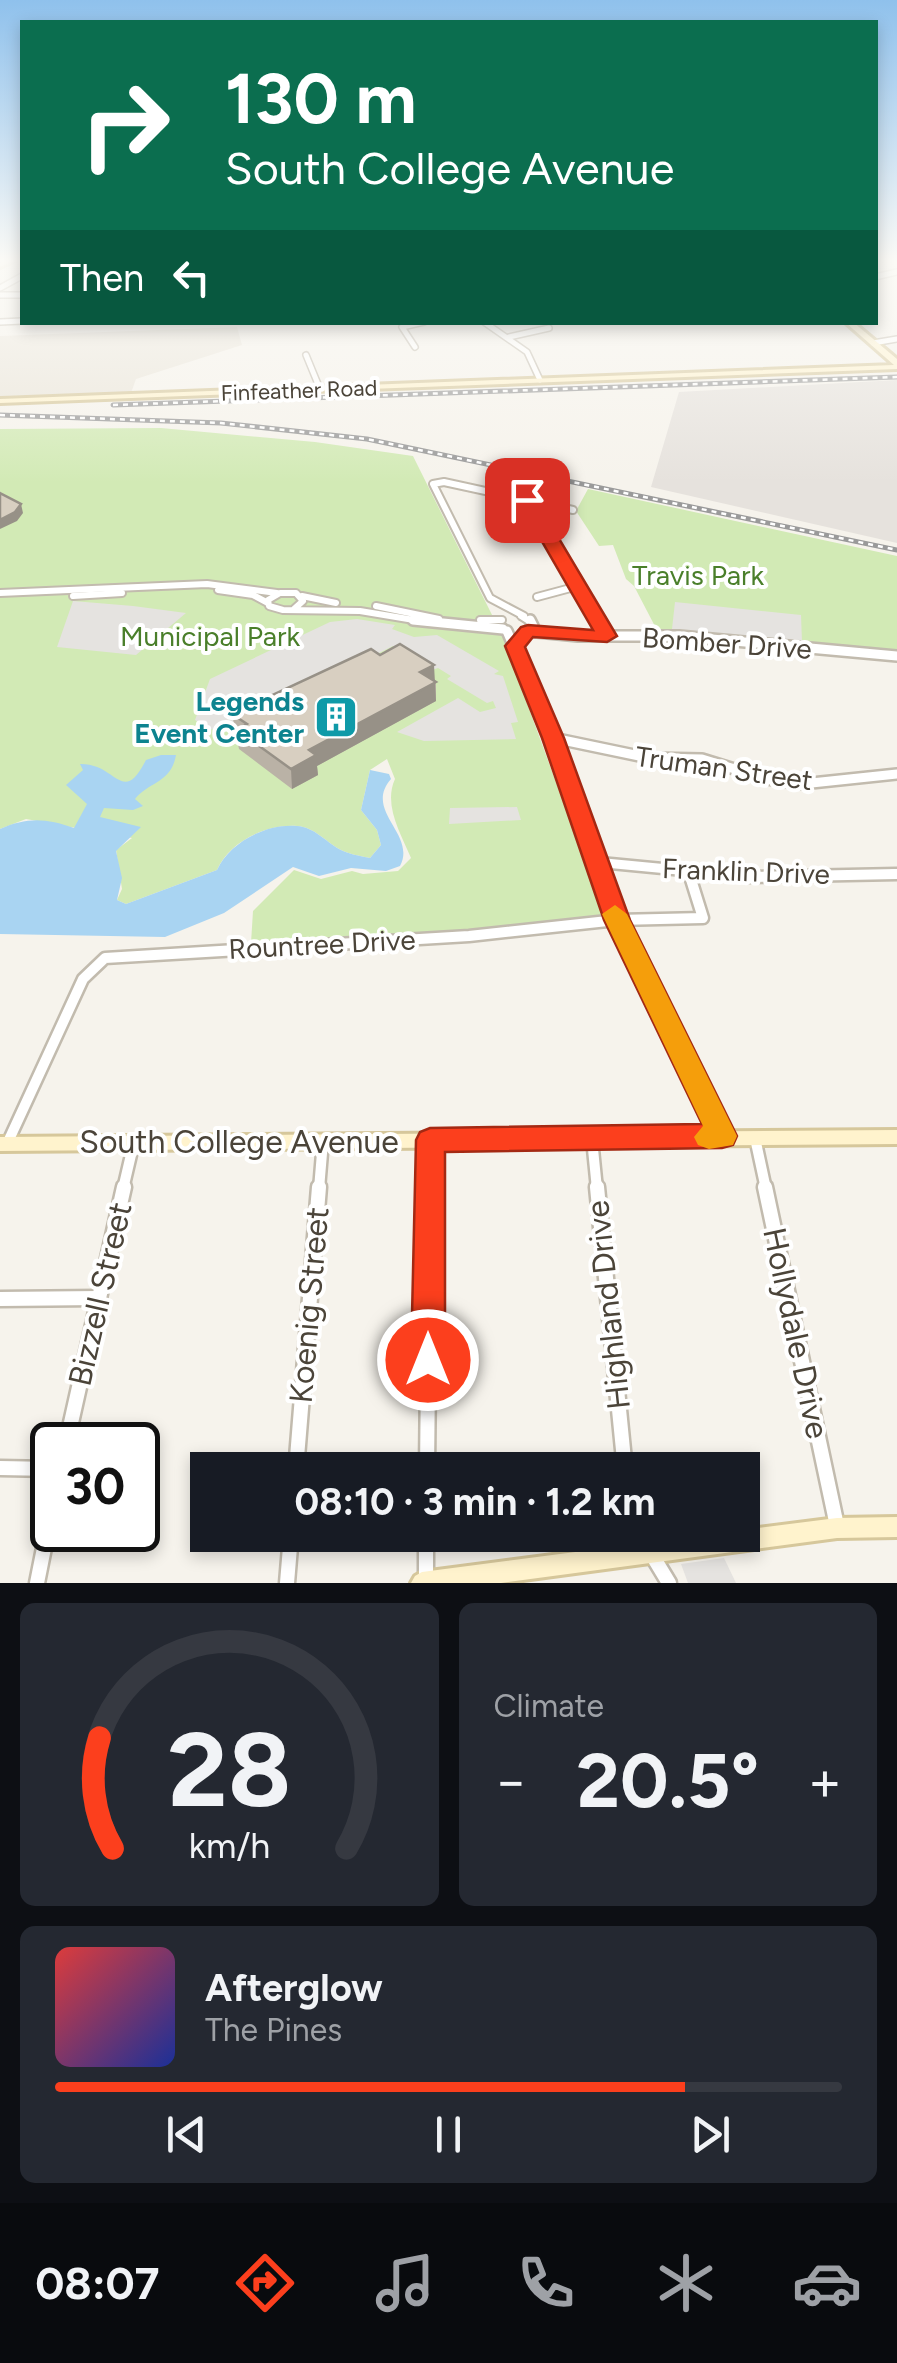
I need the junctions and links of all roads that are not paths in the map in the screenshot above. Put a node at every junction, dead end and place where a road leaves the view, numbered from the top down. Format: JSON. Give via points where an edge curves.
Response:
{"nodes":[{"id":1,"x":407,"y":335,"type":"edge"},
{"id":2,"x":505,"y":335,"type":"edge"},
{"id":3,"x":518,"y":335,"type":"edge"},
{"id":4,"x":864,"y":335,"type":"edge"},
{"id":5,"x":509,"y":337,"type":"junction"},
{"id":6,"x":897,"y":339,"type":"edge"},
{"id":7,"x":873,"y":342,"type":"junction"},
{"id":8,"x":415,"y":346,"type":"dead end"},
{"id":9,"x":306,"y":355,"type":"dead end"},
{"id":10,"x":897,"y":365,"type":"edge"},
{"id":11,"x":540,"y":380,"type":"junction"},
{"id":12,"x":320,"y":389,"type":"junction"},
{"id":13,"x":0,"y":401,"type":"edge"},
{"id":14,"x":437,"y":482,"type":"joint"},
{"id":15,"x":527,"y":500,"type":"junction"},
{"id":16,"x":573,"y":510,"type":"dead end"},
{"id":17,"x":578,"y":586,"type":"junction"},
{"id":18,"x":280,"y":593,"type":"junction"},
{"id":19,"x":0,"y":596,"type":"edge"},
{"id":20,"x":300,"y":596,"type":"junction"},
{"id":21,"x":537,"y":597,"type":"dead end"},
{"id":22,"x":268,"y":603,"type":"junction"},
{"id":23,"x":500,"y":606,"type":"junction"},
{"id":24,"x":294,"y":609,"type":"junction"},
{"id":25,"x":524,"y":616,"type":"junction"},
{"id":26,"x":504,"y":624,"type":"junction"},
{"id":27,"x":528,"y":629,"type":"junction"},
{"id":28,"x":607,"y":636,"type":"junction"},
{"id":29,"x":514,"y":646,"type":"junction"},
{"id":30,"x":897,"y":656,"type":"edge"},
{"id":31,"x":553,"y":738,"type":"junction"},
{"id":32,"x":897,"y":774,"type":"edge"},
{"id":33,"x":595,"y":862,"type":"junction"},
{"id":34,"x":689,"y":873,"type":"junction"},
{"id":35,"x":897,"y":874,"type":"edge"},
{"id":36,"x":617,"y":920,"type":"junction"},
{"id":37,"x":722,"y":1136,"type":"junction"},
{"id":38,"x":897,"y":1137,"type":"edge"},
{"id":39,"x":754,"y":1138,"type":"junction"},
{"id":40,"x":323,"y":1140,"type":"junction"},
{"id":41,"x":430,"y":1140,"type":"junction"},
{"id":42,"x":592,"y":1140,"type":"junction"},
{"id":43,"x":134,"y":1142,"type":"junction"},
{"id":44,"x":3,"y":1144,"type":"edge"},
{"id":45,"x":99,"y":1298,"type":"junction"},
{"id":46,"x":0,"y":1299,"type":"edge"},
{"id":47,"x":71,"y":1422,"type":"edge"},
{"id":48,"x":297,"y":1452,"type":"edge"},
{"id":49,"x":427,"y":1452,"type":"edge"},
{"id":50,"x":623,"y":1452,"type":"edge"},
{"id":51,"x":0,"y":1468,"type":"edge"},
{"id":52,"x":30,"y":1468,"type":"edge"},
{"id":53,"x":837,"y":1528,"type":"junction"},
{"id":54,"x":897,"y":1528,"type":"edge"},
{"id":55,"x":760,"y":1534,"type":"edge"},
{"id":56,"x":43,"y":1552,"type":"edge"},
{"id":57,"x":289,"y":1552,"type":"edge"},
{"id":58,"x":425,"y":1552,"type":"edge"},
{"id":59,"x":600,"y":1552,"type":"edge"},
{"id":60,"x":650,"y":1552,"type":"edge"},
{"id":61,"x":36,"y":1583,"type":"edge"},
{"id":62,"x":286,"y":1583,"type":"edge"},
{"id":63,"x":424,"y":1583,"type":"edge"},
{"id":64,"x":670,"y":1583,"type":"edge"}],
"edges":[{"from":1,"to":8,"type":"street"},
{"from":2,"to":5,"type":"street"},
{"from":3,"to":5,"type":"street"},
{"from":4,"to":7,"type":"street"},
{"from":5,"to":11,"type":"street","via":[[533,357]]},
{"from":6,"to":7,"type":"street"},
{"from":7,"to":10,"type":"street"},
{"from":9,"to":12,"type":"street"},
{"from":10,"to":11,"type":"street","name":"Finfeather Road"},
{"from":11,"to":12,"type":"street","name":"Finfeather Road"},
{"from":12,"to":13,"type":"street","name":"Finfeather Road"},
{"from":14,"to":15,"type":"street"},
{"from":14,"to":23,"type":"street","via":[[433,487]]},
{"from":15,"to":16,"type":"street"},
{"from":15,"to":17,"type":"street"},
{"from":17,"to":21,"type":"street"},
{"from":17,"to":28,"type":"street"},
{"from":18,"to":19,"type":"street","via":[[190,584]]},
{"from":18,"to":20,"type":"street"},
{"from":18,"to":22,"type":"street"},
{"from":19,"to":22,"type":"street","via":[[206,590]]},
{"from":20,"to":24,"type":"street"},
{"from":20,"to":26,"type":"street"},
{"from":22,"to":24,"type":"street"},
{"from":23,"to":25,"type":"street"},
{"from":23,"to":26,"type":"street"},
{"from":24,"to":26,"type":"street"},
{"from":25,"to":26,"type":"street"},
{"from":25,"to":27,"type":"street"},
{"from":26,"to":27,"type":"street","name":"Bomber Drive"},
{"from":26,"to":29,"type":"street"},
{"from":27,"to":28,"type":"street","name":"Bomber Drive"},
{"from":27,"to":29,"type":"street"},
{"from":28,"to":30,"type":"street","name":"Bomber Drive","via":[[680,636]]},
{"from":29,"to":31,"type":"street"},
{"from":31,"to":32,"type":"street","name":"Truman Street","via":[[649,758],[702,759],[802,784]]},
{"from":31,"to":33,"type":"street"},
{"from":33,"to":34,"type":"street","name":"Franklin Drive"},
{"from":33,"to":36,"type":"street"},
{"from":34,"to":35,"type":"street","name":"Franklin Drive"},
{"from":34,"to":36,"type":"street","name":"Rountree Drive","via":[[704,918]]},
{"from":36,"to":37,"type":"street"},
{"from":36,"to":44,"type":"street","name":"Rountree Drive","via":[[469,936],[105,958],[83,979]]},
{"from":37,"to":39,"type":"street","name":"South College Avenue"},
{"from":37,"to":42,"type":"street","name":"South College Avenue"},
{"from":38,"to":39,"type":"street","name":"South College Avenue"},
{"from":39,"to":53,"type":"street","name":"Hollydale Drive"},
{"from":40,"to":41,"type":"street","name":"South College Avenue"},
{"from":40,"to":43,"type":"street","name":"South College Avenue"},
{"from":40,"to":48,"type":"street","name":"Koenig Street"},
{"from":41,"to":42,"type":"street","name":"South College Avenue"},
{"from":41,"to":49,"type":"street"},
{"from":42,"to":50,"type":"street","name":"Highland Drive"},
{"from":43,"to":44,"type":"street","name":"South College Avenue"},
{"from":43,"to":45,"type":"street","name":"Bizzell Street"},
{"from":45,"to":46,"type":"street"},
{"from":45,"to":47,"type":"street","name":"Bizzell Street"},
{"from":51,"to":52,"type":"street"},
{"from":53,"to":54,"type":"street"},
{"from":53,"to":55,"type":"street"},
{"from":56,"to":61,"type":"street"},
{"from":57,"to":62,"type":"street"},
{"from":58,"to":63,"type":"street"},
{"from":59,"to":63,"type":"street"},
{"from":60,"to":64,"type":"street"}]}
